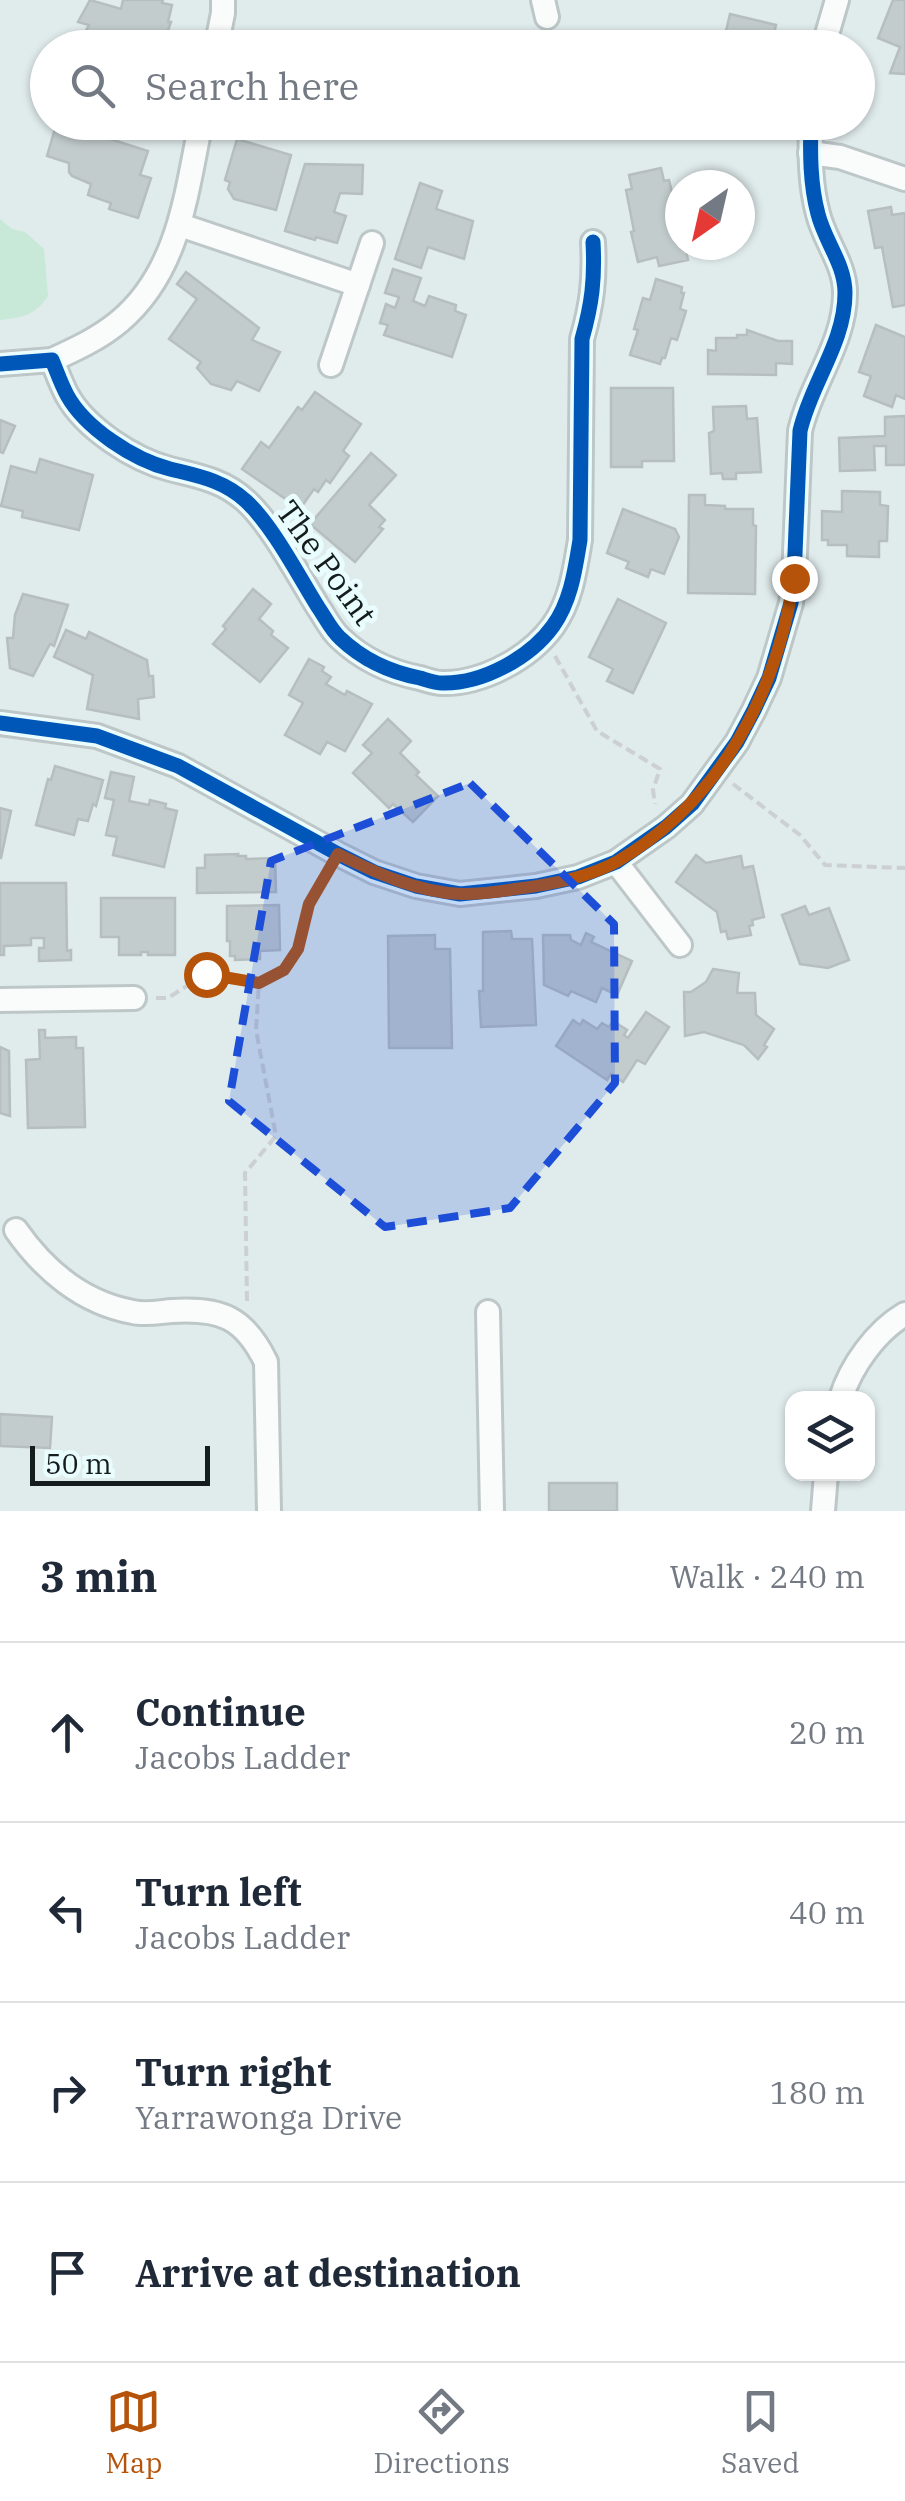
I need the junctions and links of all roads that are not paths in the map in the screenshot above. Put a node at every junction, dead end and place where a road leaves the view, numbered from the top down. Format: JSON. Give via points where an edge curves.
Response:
{"nodes":[{"id":1,"x":222,"y":0,"type":"edge"},
{"id":2,"x":837,"y":0,"type":"edge"},
{"id":3,"x":219,"y":30,"type":"edge"},
{"id":4,"x":828,"y":30,"type":"edge"},
{"id":5,"x":197,"y":140,"type":"edge"},
{"id":6,"x":810,"y":140,"type":"edge"},
{"id":7,"x":810,"y":153,"type":"junction"},
{"id":8,"x":905,"y":179,"type":"edge"},
{"id":9,"x":180,"y":225,"type":"junction"},
{"id":10,"x":593,"y":242,"type":"dead end"},
{"id":11,"x":372,"y":244,"type":"dead end"},
{"id":12,"x":358,"y":284,"type":"junction"},
{"id":13,"x":52,"y":360,"type":"junction"},
{"id":14,"x":0,"y":364,"type":"edge"},
{"id":15,"x":332,"y":365,"type":"dead end"},
{"id":16,"x":0,"y":723,"type":"edge"},
{"id":17,"x":616,"y":862,"type":"junction"},
{"id":18,"x":680,"y":945,"type":"dead end"},
{"id":19,"x":134,"y":998,"type":"road end"},
{"id":20,"x":0,"y":1000,"type":"edge"},
{"id":21,"x":16,"y":1230,"type":"dead end"},
{"id":22,"x":488,"y":1312,"type":"dead end"},
{"id":23,"x":905,"y":1314,"type":"edge"},
{"id":24,"x":845,"y":1391,"type":"edge"},
{"id":25,"x":825,"y":1481,"type":"edge"},
{"id":26,"x":269,"y":1511,"type":"edge"},
{"id":27,"x":492,"y":1511,"type":"edge"},
{"id":28,"x":823,"y":1511,"type":"edge"}],
"edges":[{"from":1,"to":3,"type":"street"},
{"from":2,"to":4,"type":"street"},
{"from":5,"to":9,"type":"street"},
{"from":6,"to":7,"type":"street"},
{"from":7,"to":8,"type":"street"},
{"from":7,"to":17,"type":"street","via":[[818,213],[843,273],[843,319],[800,431],[794,578],[782,638],[754,710],[717,772],[692,804]]},
{"from":9,"to":12,"type":"street"},
{"from":9,"to":13,"type":"street","via":[[143,299],[90,342]]},
{"from":10,"to":13,"type":"street","name":"The Point","via":[[593,292],[582,338],[575,571],[553,626],[513,662],[484,676],[442,683],[392,672],[362,656],[336,635],[247,502],[209,478],[138,457],[100,433],[69,398]]},
{"from":11,"to":12,"type":"street"},
{"from":12,"to":15,"type":"street"},
{"from":13,"to":14,"type":"street"},
{"from":16,"to":17,"type":"street","via":[[97,736],[178,766],[338,854],[416,886],[460,894],[536,886]]},
{"from":17,"to":18,"type":"street"},
{"from":19,"to":20,"type":"street"},
{"from":21,"to":26,"type":"street","via":[[52,1272],[101,1302],[136,1313],[219,1314],[255,1340],[266,1362]]},
{"from":22,"to":27,"type":"street"},
{"from":23,"to":24,"type":"street","via":[[864,1353]]},
{"from":25,"to":28,"type":"street"}]}
